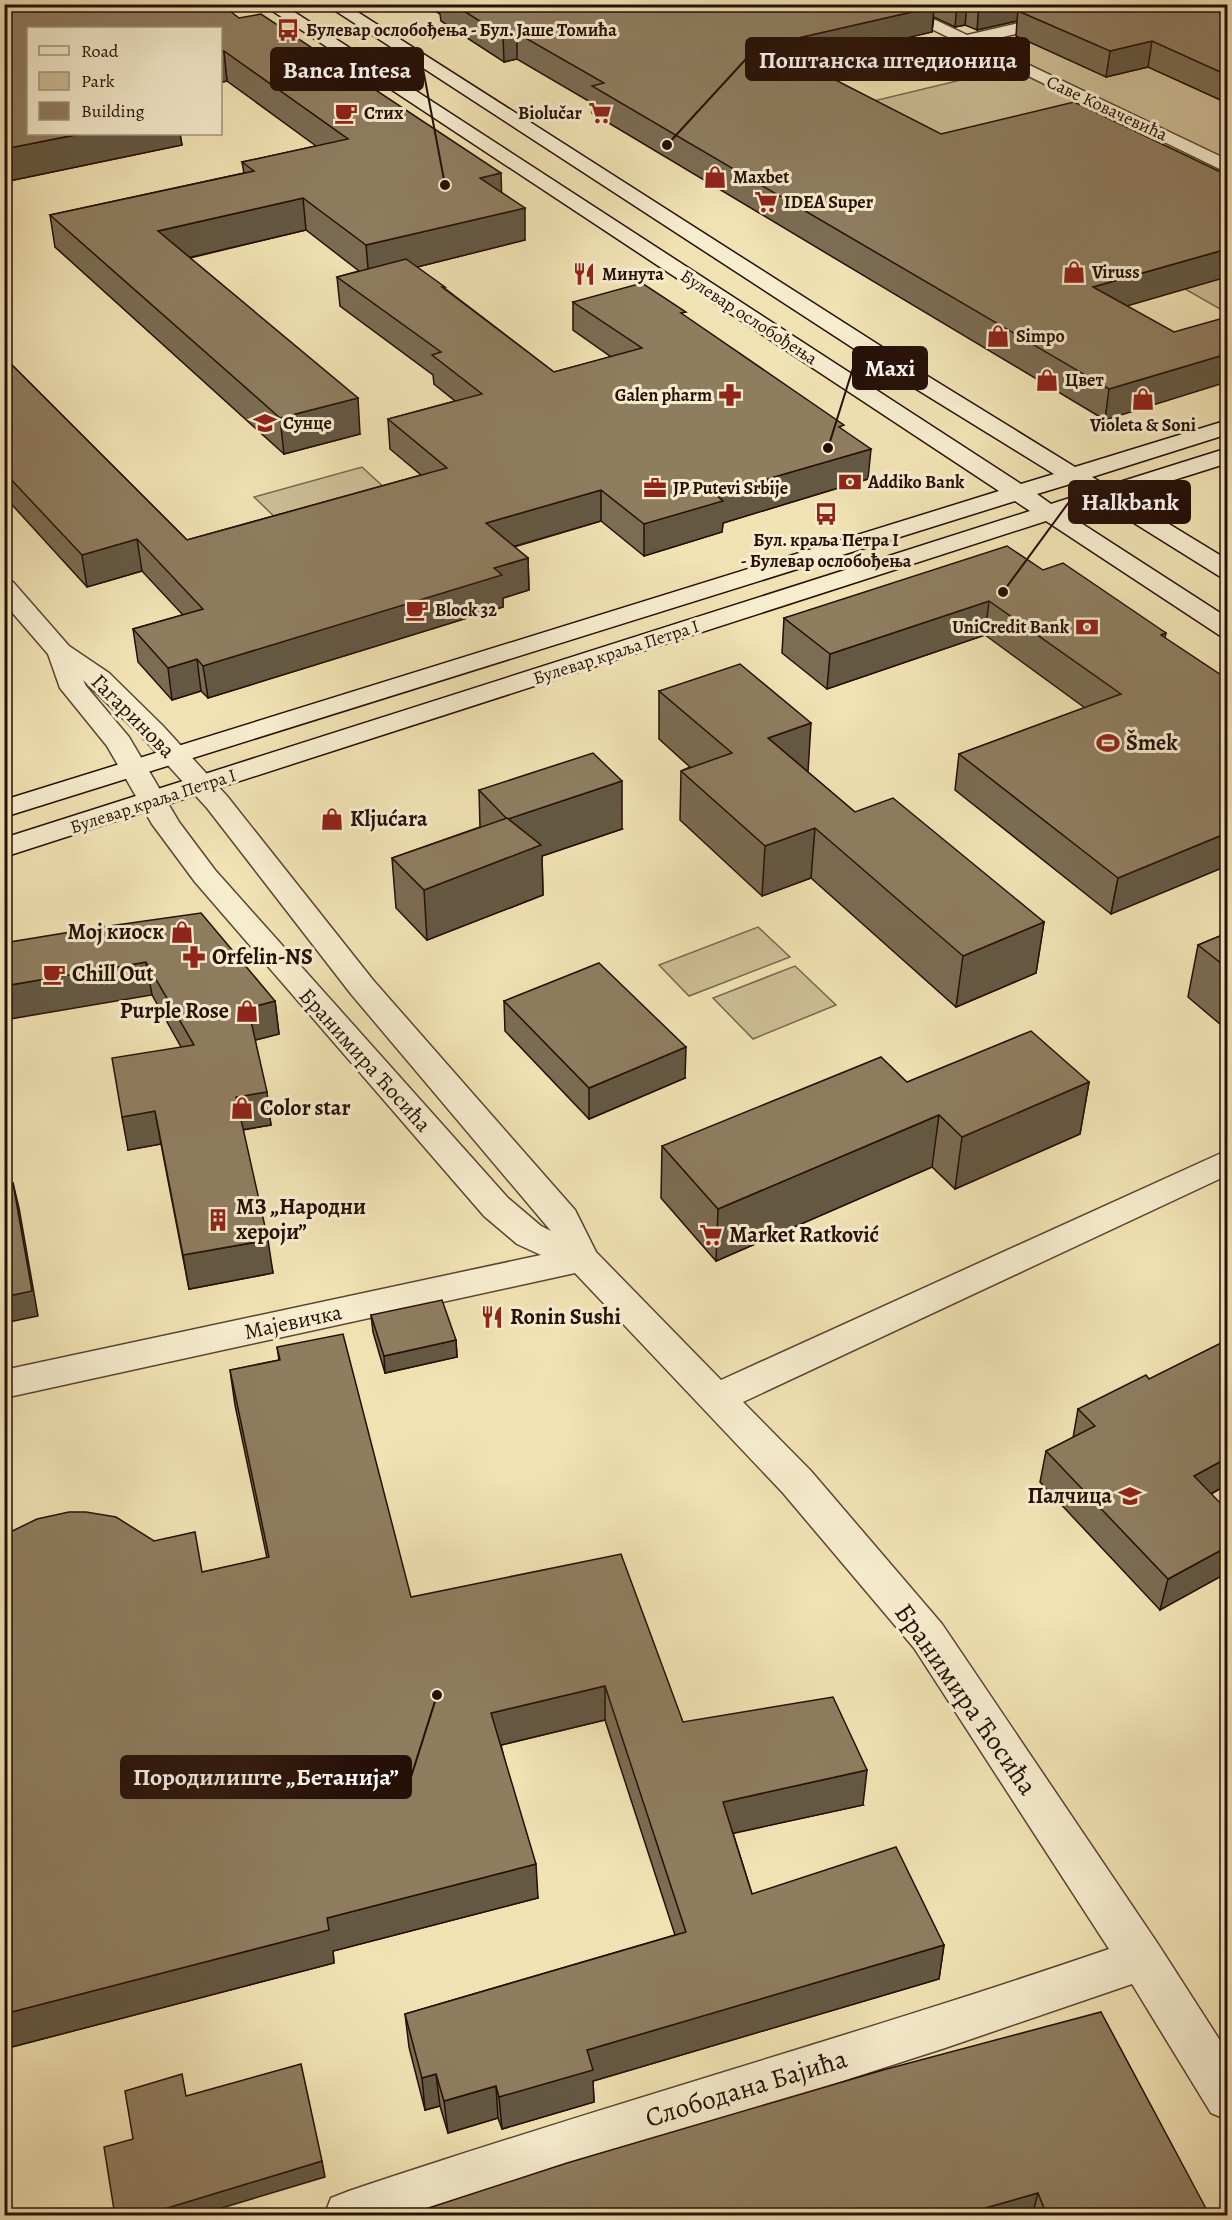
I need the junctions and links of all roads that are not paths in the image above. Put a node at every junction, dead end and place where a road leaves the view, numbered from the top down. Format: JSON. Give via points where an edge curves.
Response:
{"nodes":[{"id":1,"x":270,"y":4,"type":"edge"},
{"id":2,"x":333,"y":4,"type":"edge"},
{"id":3,"x":888,"y":4,"type":"edge"},
{"id":4,"x":1126,"y":4,"type":"edge"},
{"id":5,"x":965,"y":41,"type":"junction"},
{"id":6,"x":1227,"y":167,"type":"edge"},
{"id":7,"x":1227,"y":427,"type":"edge"},
{"id":8,"x":1227,"y":455,"type":"edge"},
{"id":9,"x":1073,"y":475,"type":"junction"},
{"id":10,"x":1017,"y":493,"type":"junction"},
{"id":11,"x":1105,"y":495,"type":"junction"},
{"id":12,"x":1048,"y":513,"type":"junction"},
{"id":13,"x":1227,"y":572,"type":"edge"},
{"id":14,"x":4,"y":586,"type":"edge"},
{"id":15,"x":1227,"y":630,"type":"edge"},
{"id":16,"x":60,"y":652,"type":"junction"},
{"id":17,"x":175,"y":756,"type":"junction"},
{"id":18,"x":134,"y":769,"type":"junction"},
{"id":19,"x":202,"y":786,"type":"junction"},
{"id":20,"x":153,"y":802,"type":"junction"},
{"id":21,"x":4,"y":809,"type":"edge"},
{"id":22,"x":4,"y":848,"type":"edge"},
{"id":23,"x":1227,"y":1161,"type":"edge"},
{"id":24,"x":582,"y":1259,"type":"junction"},
{"id":25,"x":4,"y":1384,"type":"edge"},
{"id":26,"x":716,"y":1398,"type":"junction"},
{"id":27,"x":1142,"y":1959,"type":"junction"},
{"id":28,"x":1227,"y":2097,"type":"edge"},
{"id":29,"x":349,"y":2216,"type":"edge"}],
"edges":[{"from":1,"to":10,"type":"street","name":"Булевар ослобођења"},
{"from":2,"to":9,"type":"street","name":"Булевар ослобођења","via":[[921,382]]},
{"from":3,"to":5,"type":"street","name":"Саве Ковачевића"},
{"from":4,"to":5,"type":"street"},
{"from":5,"to":6,"type":"street","name":"Саве Ковачевића"},
{"from":7,"to":9,"type":"street","name":"Булевар краља Петра I"},
{"from":8,"to":11,"type":"street","name":"Булевар краља Петра I"},
{"from":9,"to":10,"type":"street","name":"Булевар краља Петра I"},
{"from":9,"to":11,"type":"street","name":"Булевар ослобођења"},
{"from":10,"to":12,"type":"street","name":"Булевар ослобођења"},
{"from":10,"to":17,"type":"street","name":"Булевар краља Петра I"},
{"from":11,"to":12,"type":"street","name":"Булевар краља Петра I"},
{"from":11,"to":13,"type":"street","name":"Булевар ослобођења"},
{"from":12,"to":15,"type":"street","name":"Булевар ослобођења"},
{"from":12,"to":19,"type":"street","name":"Булевар краља Петра I"},
{"from":14,"to":16,"type":"street","name":"Гагаринова"},
{"from":16,"to":17,"type":"street","name":"Гагаринова","via":[[100,679]]},
{"from":16,"to":18,"type":"street","name":"Гагаринова","via":[[73,688],[119,743]]},
{"from":17,"to":18,"type":"street","name":"Булевар краља Петра I"},
{"from":17,"to":19,"type":"street","name":"Гагаринова"},
{"from":18,"to":20,"type":"street","name":"Гагаринова"},
{"from":18,"to":21,"type":"street","name":"Булевар краља Петра I"},
{"from":19,"to":20,"type":"street","name":"Булевар краља Петра I"},
{"from":19,"to":24,"type":"street","name":"Бранимира Ћосића","via":[[362,987],[563,1219]]},
{"from":20,"to":22,"type":"street","name":"Булевар краља Петра I"},
{"from":20,"to":24,"type":"street","name":"Бранимира Ћосића","via":[[205,876],[496,1207],[529,1235]]},
{"from":23,"to":26,"type":"street"},
{"from":24,"to":25,"type":"street","name":"Мајевичка"},
{"from":24,"to":26,"type":"street","name":"Бранимира Ћосића"},
{"from":26,"to":27,"type":"street","name":"Бранимира Ћосића","via":[[797,1482],[928,1636]]},
{"from":27,"to":28,"type":"street","name":"Бранимира Ћосића"},
{"from":27,"to":29,"type":"street","name":"Слободана Бајића","via":[[735,2092],[474,2172]]}]}
